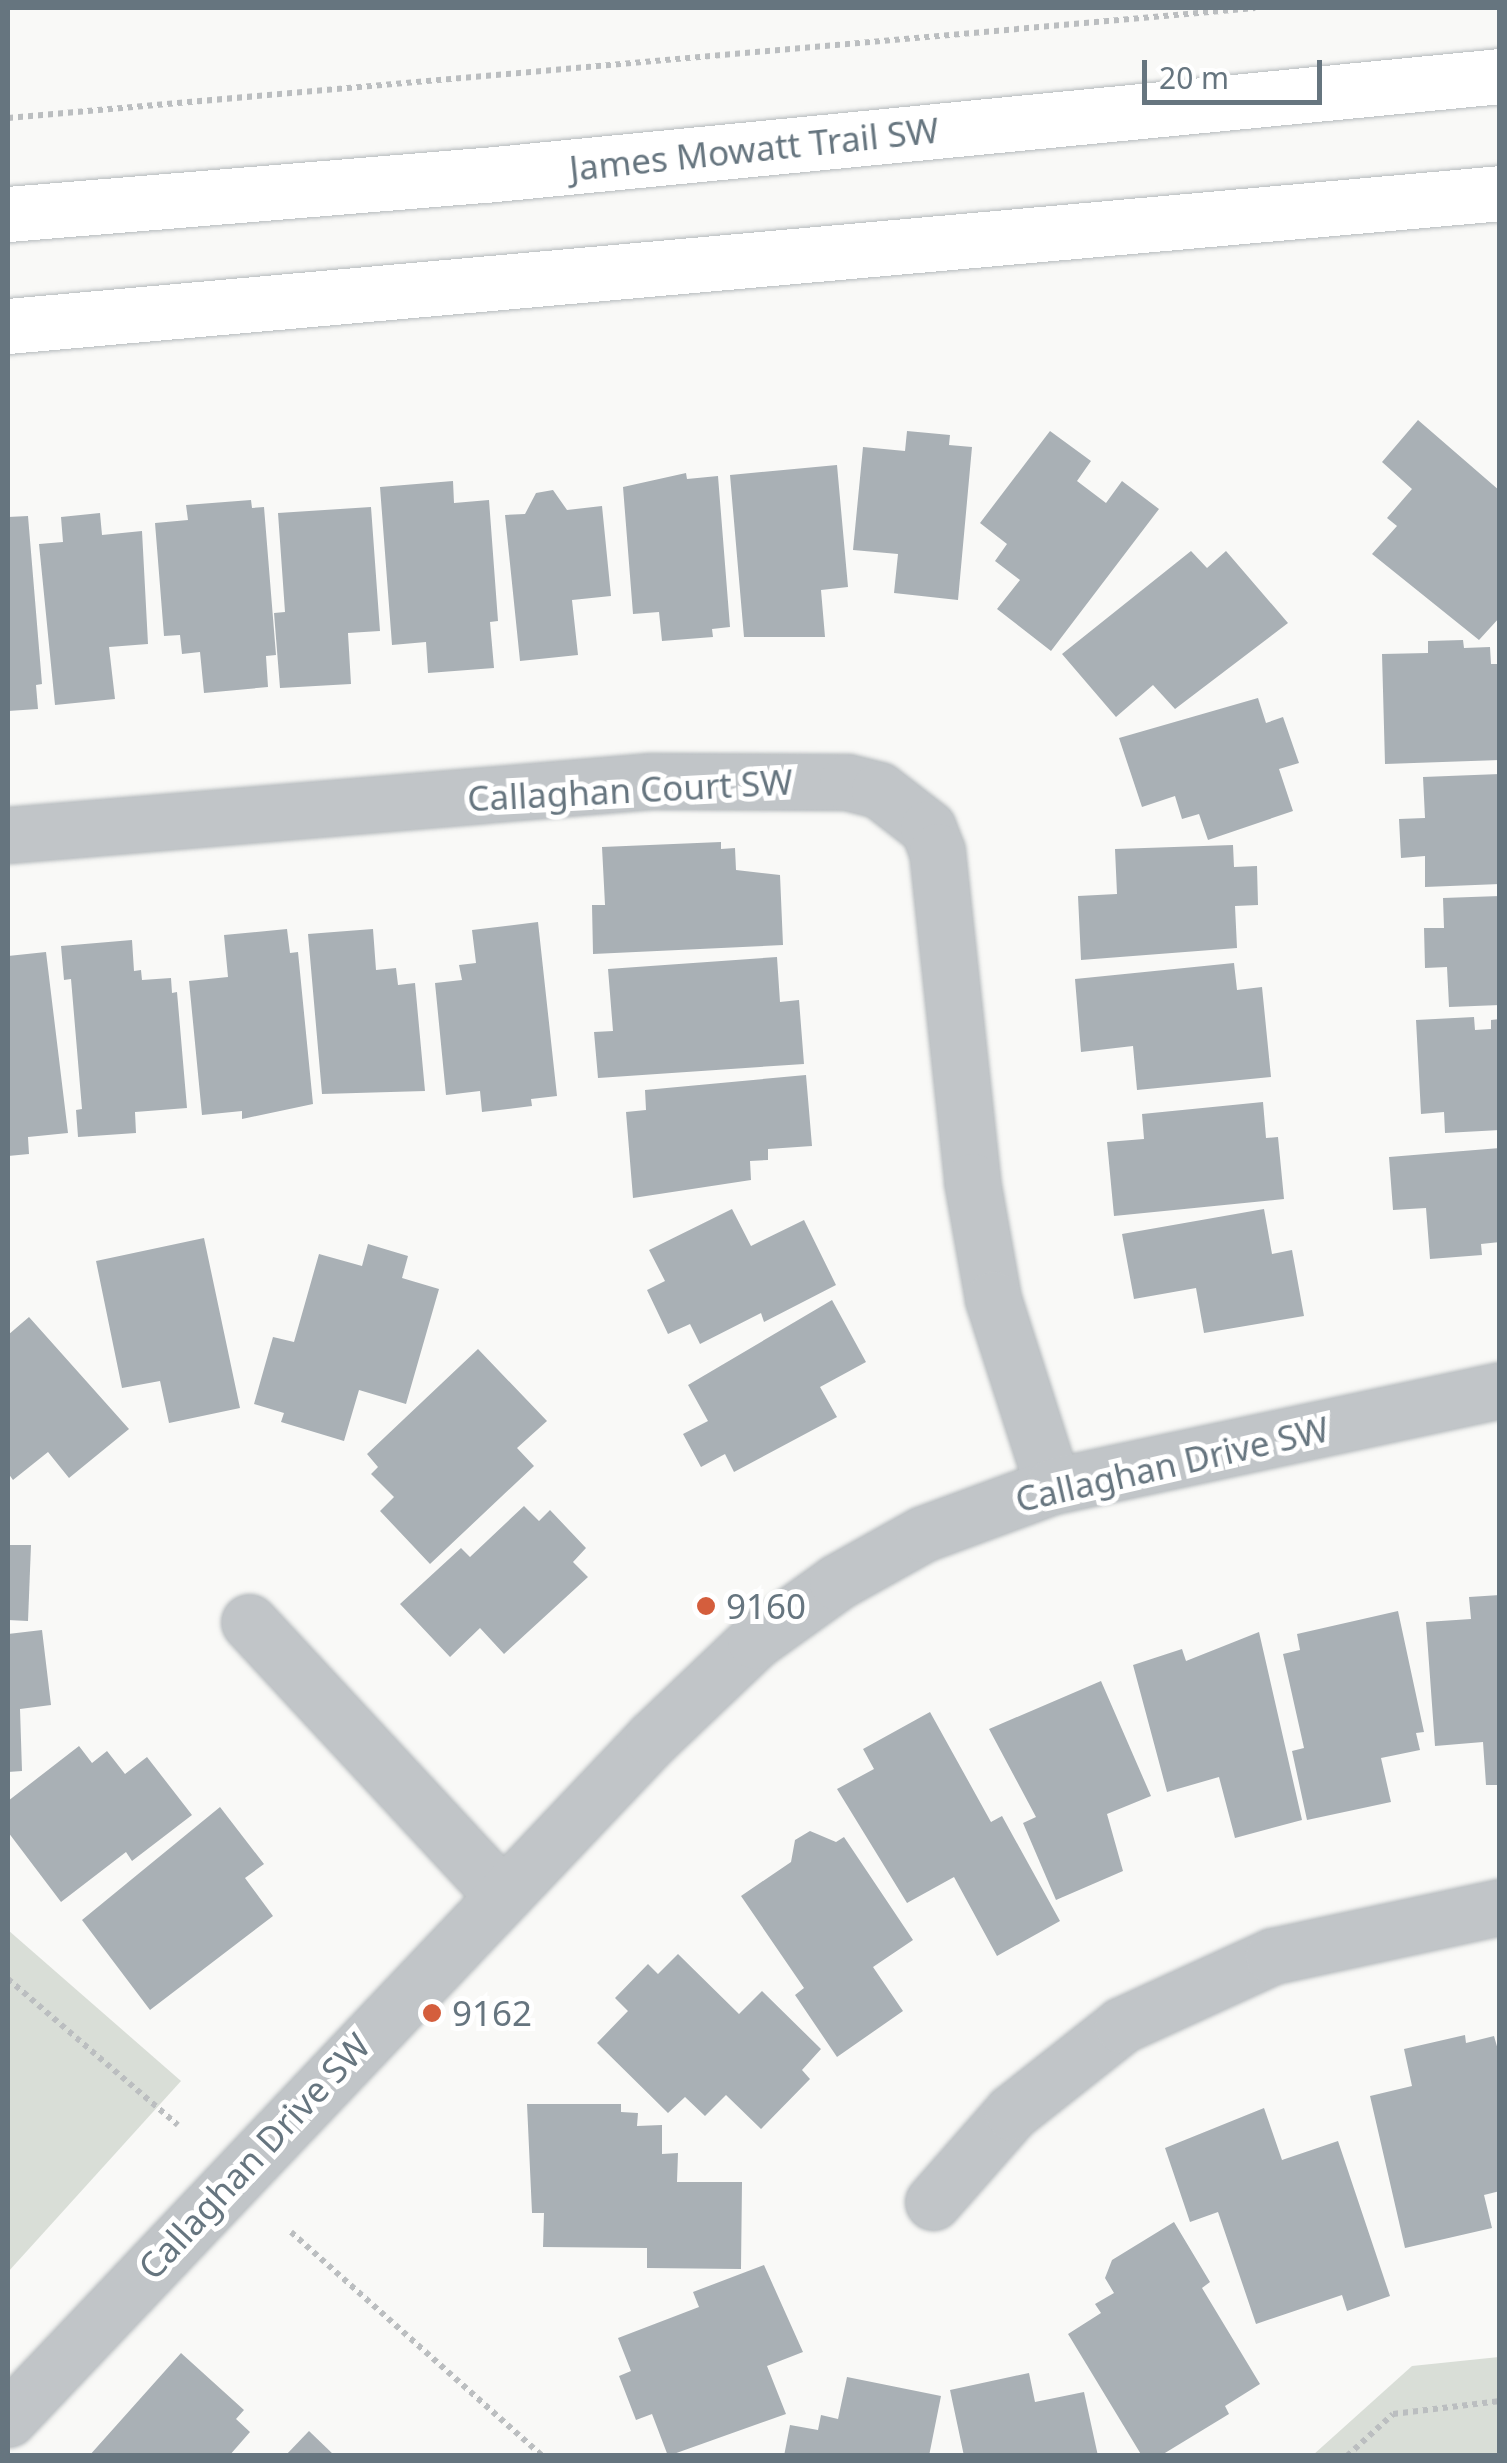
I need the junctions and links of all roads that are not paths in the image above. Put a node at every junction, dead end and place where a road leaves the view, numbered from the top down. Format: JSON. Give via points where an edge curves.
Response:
{"nodes":[{"id":1,"x":1500,"y":76,"type":"edge"},
{"id":2,"x":1500,"y":193,"type":"edge"},
{"id":3,"x":8,"y":214,"type":"edge"},
{"id":4,"x":8,"y":326,"type":"edge"},
{"id":5,"x":8,"y":835,"type":"edge"},
{"id":6,"x":1500,"y":1390,"type":"edge"},
{"id":7,"x":1053,"y":1486,"type":"junction"},
{"id":8,"x":249,"y":1622,"type":"dead end"},
{"id":9,"x":500,"y":1893,"type":"junction"},
{"id":10,"x":1500,"y":1907,"type":"edge"},
{"id":11,"x":933,"y":2202,"type":"dead end"},
{"id":12,"x":8,"y":2418,"type":"edge"}],
"edges":[{"from":1,"to":3,"type":"main road","name":"James Mowatt Trail SW","via":[[485,175]]},
{"from":2,"to":4,"type":"main road"},
{"from":5,"to":7,"type":"street","name":"Callaghan Court SW","via":[[651,781],[847,782],[879,790],[928,828],[937,851],[972,1180],[993,1299]]},
{"from":6,"to":7,"type":"street","name":"Callaghan Drive SW"},
{"from":7,"to":9,"type":"street","name":"Callaghan Drive SW","via":[[923,1534],[837,1582],[755,1641]]},
{"from":8,"to":9,"type":"street"},
{"from":9,"to":12,"type":"street","name":"Callaghan Drive SW"},
{"from":10,"to":11,"type":"street","via":[[1273,1956],[1122,2025],[1012,2112]]}]}
